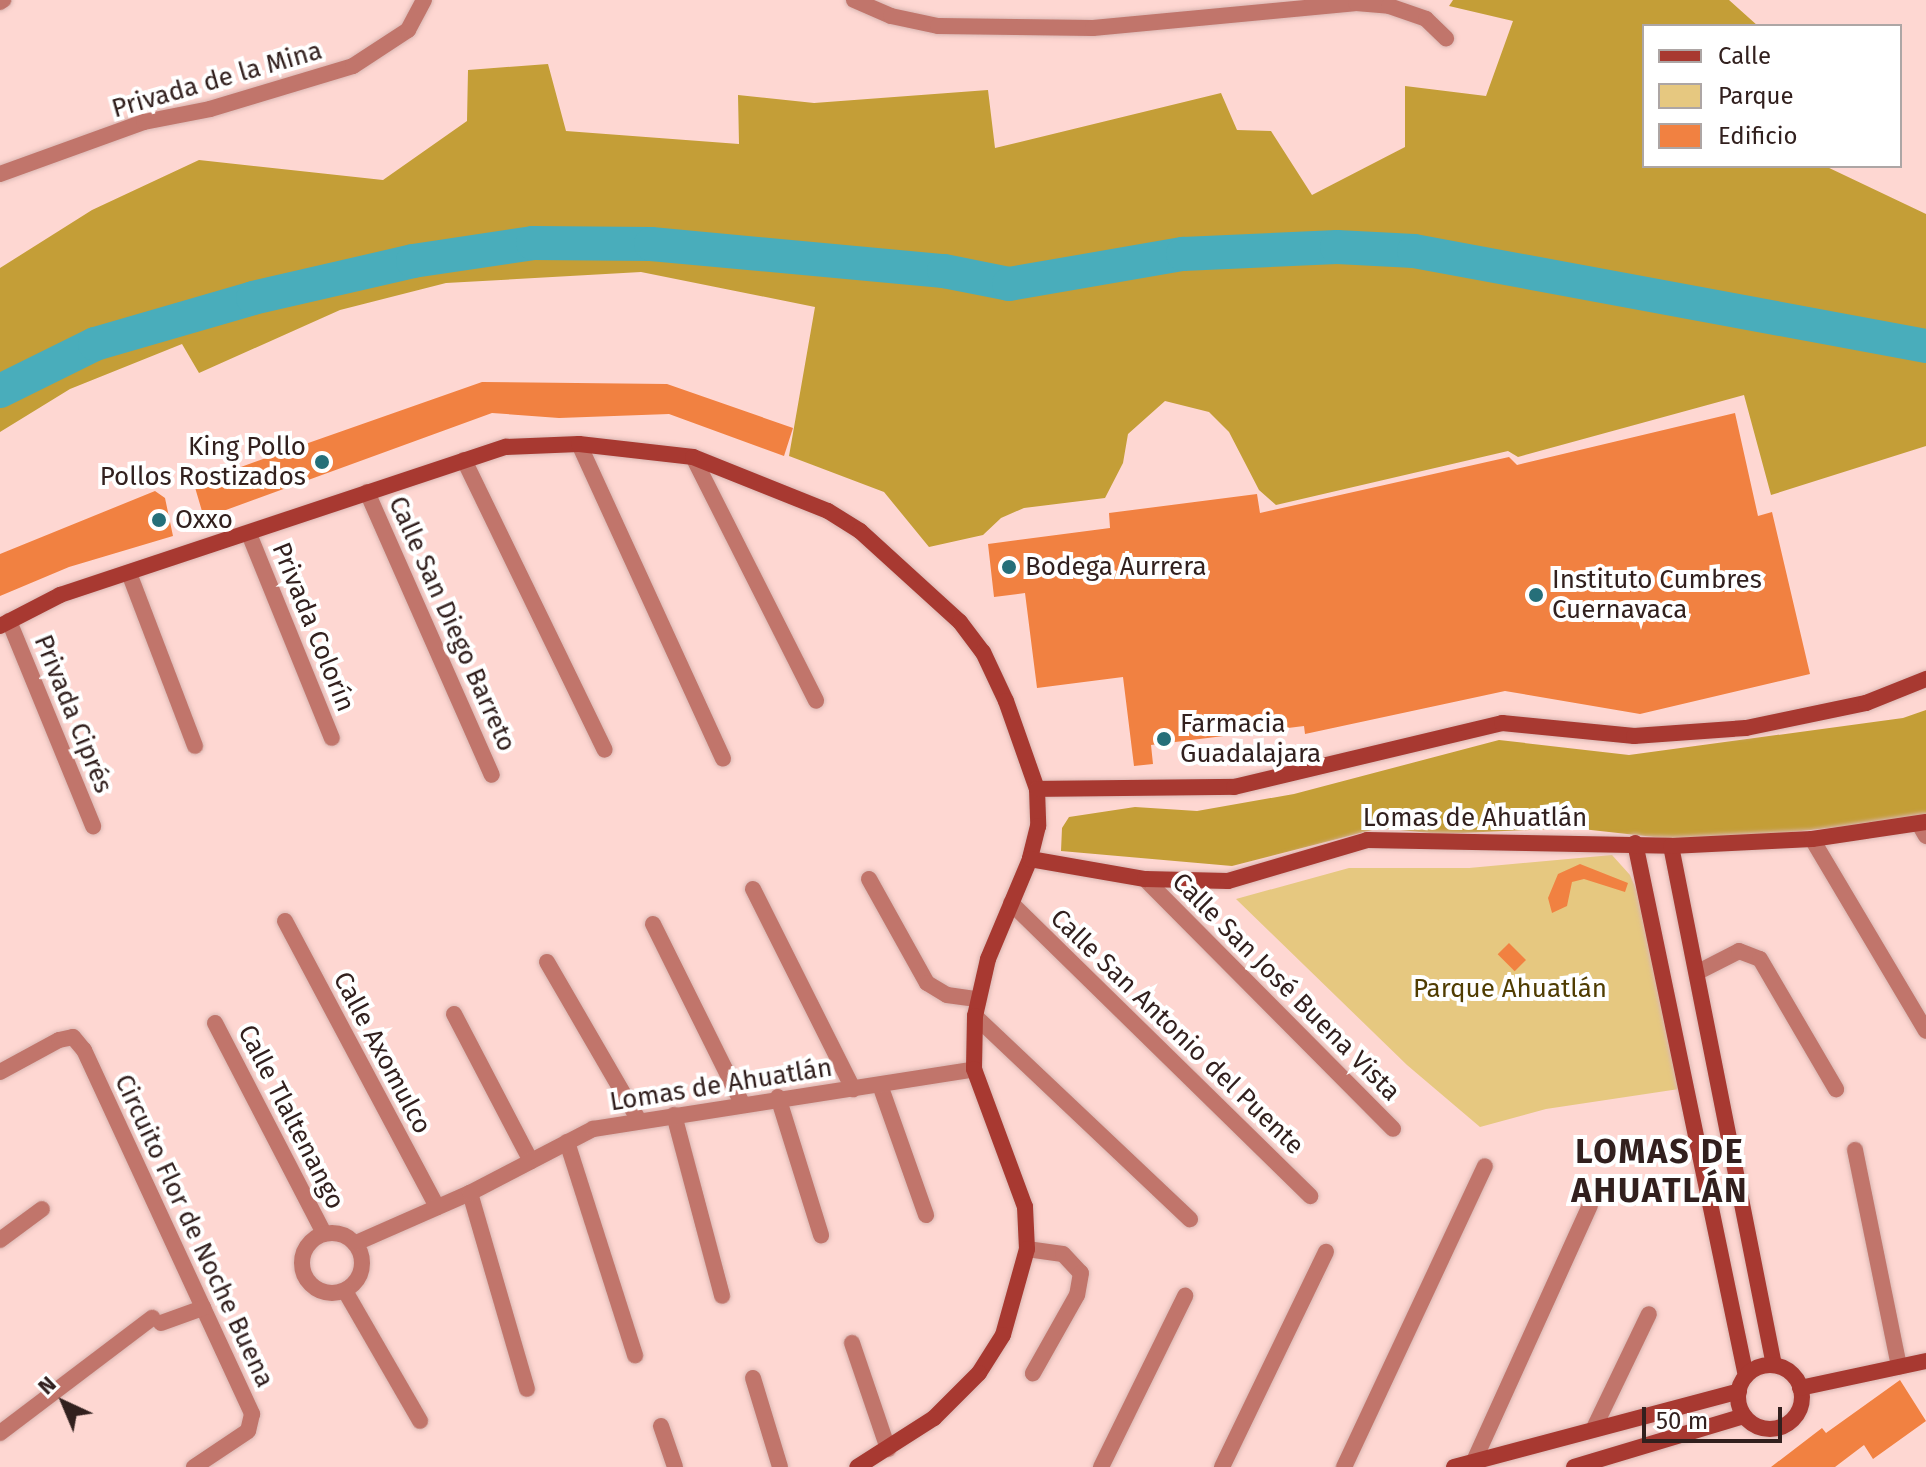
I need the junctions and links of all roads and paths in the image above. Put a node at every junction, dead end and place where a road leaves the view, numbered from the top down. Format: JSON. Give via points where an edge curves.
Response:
{"nodes":[{"id":1,"x":424,"y":0,"type":"edge"},
{"id":2,"x":854,"y":0,"type":"edge"},
{"id":3,"x":1446,"y":38,"type":"dead end"},
{"id":4,"x":0,"y":174,"type":"edge"},
{"id":5,"x":579,"y":444,"type":"junction"},
{"id":6,"x":693,"y":457,"type":"junction"},
{"id":7,"x":464,"y":460,"type":"junction"},
{"id":8,"x":367,"y":492,"type":"junction"},
{"id":9,"x":249,"y":534,"type":"junction"},
{"id":10,"x":129,"y":573,"type":"junction"},
{"id":11,"x":4,"y":624,"type":"edge"},
{"id":12,"x":1926,"y":679,"type":"edge"},
{"id":13,"x":816,"y":701,"type":"dead end"},
{"id":14,"x":332,"y":738,"type":"dead end"},
{"id":15,"x":195,"y":746,"type":"dead end"},
{"id":16,"x":605,"y":750,"type":"dead end"},
{"id":17,"x":723,"y":759,"type":"dead end"},
{"id":18,"x":492,"y":775,"type":"dead end"},
{"id":19,"x":1037,"y":789,"type":"junction"},
{"id":20,"x":93,"y":826,"type":"dead end"},
{"id":21,"x":1924,"y":827,"type":"edge"},
{"id":22,"x":1812,"y":839,"type":"junction"},
{"id":23,"x":1635,"y":843,"type":"junction"},
{"id":24,"x":1671,"y":846,"type":"junction"},
{"id":25,"x":1030,"y":859,"type":"junction"},
{"id":26,"x":869,"y":879,"type":"dead end"},
{"id":27,"x":1145,"y":879,"type":"junction"},
{"id":28,"x":753,"y":889,"type":"dead end"},
{"id":29,"x":1011,"y":903,"type":"junction"},
{"id":30,"x":285,"y":921,"type":"dead end"},
{"id":31,"x":653,"y":924,"type":"dead end"},
{"id":32,"x":547,"y":962,"type":"dead end"},
{"id":33,"x":1698,"y":972,"type":"junction"},
{"id":34,"x":977,"y":999,"type":"junction"},
{"id":35,"x":454,"y":1014,"type":"dead end"},
{"id":36,"x":975,"y":1016,"type":"junction"},
{"id":37,"x":215,"y":1023,"type":"dead end"},
{"id":38,"x":1926,"y":1031,"type":"edge"},
{"id":39,"x":974,"y":1069,"type":"junction"},
{"id":40,"x":0,"y":1072,"type":"edge"},
{"id":41,"x":880,"y":1085,"type":"junction"},
{"id":42,"x":853,"y":1089,"type":"junction"},
{"id":43,"x":1836,"y":1089,"type":"dead end"},
{"id":44,"x":778,"y":1097,"type":"junction"},
{"id":45,"x":742,"y":1103,"type":"junction"},
{"id":46,"x":674,"y":1115,"type":"junction"},
{"id":47,"x":638,"y":1119,"type":"junction"},
{"id":48,"x":1393,"y":1129,"type":"dead end"},
{"id":49,"x":567,"y":1142,"type":"junction"},
{"id":50,"x":1855,"y":1150,"type":"dead end"},
{"id":51,"x":531,"y":1161,"type":"junction"},
{"id":52,"x":1485,"y":1166,"type":"dead end"},
{"id":53,"x":470,"y":1193,"type":"junction"},
{"id":54,"x":1310,"y":1196,"type":"dead end"},
{"id":55,"x":1590,"y":1205,"type":"dead end"},
{"id":56,"x":437,"y":1207,"type":"junction"},
{"id":57,"x":42,"y":1209,"type":"dead end"},
{"id":58,"x":926,"y":1215,"type":"dead end"},
{"id":59,"x":1190,"y":1219,"type":"dead end"},
{"id":60,"x":324,"y":1233,"type":"junction"},
{"id":61,"x":821,"y":1235,"type":"dead end"},
{"id":62,"x":0,"y":1240,"type":"edge"},
{"id":63,"x":356,"y":1243,"type":"junction"},
{"id":64,"x":1027,"y":1249,"type":"junction"},
{"id":65,"x":1326,"y":1252,"type":"dead end"},
{"id":66,"x":345,"y":1291,"type":"junction"},
{"id":67,"x":722,"y":1296,"type":"dead end"},
{"id":68,"x":1185,"y":1296,"type":"dead end"},
{"id":69,"x":200,"y":1303,"type":"junction"},
{"id":70,"x":1649,"y":1314,"type":"dead end"},
{"id":71,"x":852,"y":1343,"type":"dead end"},
{"id":72,"x":635,"y":1355,"type":"dead end"},
{"id":73,"x":1926,"y":1361,"type":"edge"},
{"id":74,"x":1774,"y":1365,"type":"junction"},
{"id":75,"x":1899,"y":1367,"type":"junction"},
{"id":76,"x":1033,"y":1373,"type":"dead end"},
{"id":77,"x":753,"y":1378,"type":"dead end"},
{"id":78,"x":1742,"y":1383,"type":"junction"},
{"id":79,"x":1800,"y":1388,"type":"junction"},
{"id":80,"x":527,"y":1389,"type":"dead end"},
{"id":81,"x":1744,"y":1416,"type":"junction"},
{"id":82,"x":420,"y":1421,"type":"dead end"},
{"id":83,"x":661,"y":1426,"type":"dead end"},
{"id":84,"x":1595,"y":1426,"type":"junction"},
{"id":85,"x":0,"y":1433,"type":"edge"},
{"id":86,"x":888,"y":1449,"type":"junction"},
{"id":87,"x":1474,"y":1461,"type":"junction"},
{"id":88,"x":194,"y":1467,"type":"edge"},
{"id":89,"x":675,"y":1467,"type":"edge"},
{"id":90,"x":780,"y":1467,"type":"edge"},
{"id":91,"x":857,"y":1467,"type":"edge"},
{"id":92,"x":1101,"y":1467,"type":"edge"},
{"id":93,"x":1222,"y":1467,"type":"edge"},
{"id":94,"x":1344,"y":1467,"type":"edge"},
{"id":95,"x":1454,"y":1467,"type":"edge"},
{"id":96,"x":1574,"y":1467,"type":"edge"}],
"edges":[{"from":1,"to":4,"type":"street","name":"Privada de la Mina","via":[[408,30],[353,66],[210,109],[144,122]]},
{"from":2,"to":3,"type":"street","via":[[891,16],[938,26],[1093,28],[1356,3],[1389,6],[1426,19]]},
{"from":5,"to":6,"type":"street"},
{"from":5,"to":7,"type":"street","via":[[506,447]]},
{"from":5,"to":17,"type":"street"},
{"from":6,"to":13,"type":"street"},
{"from":6,"to":19,"type":"street","via":[[850,524],[960,622],[983,652],[1006,701]]},
{"from":7,"to":8,"type":"street"},
{"from":7,"to":16,"type":"street"},
{"from":8,"to":9,"type":"street"},
{"from":8,"to":18,"type":"street","name":"Calle San Diego Barreto"},
{"from":9,"to":10,"type":"street"},
{"from":9,"to":14,"type":"street","name":"Privada Colorín"},
{"from":10,"to":11,"type":"street","via":[[60,595]]},
{"from":10,"to":15,"type":"street"},
{"from":11,"to":20,"type":"street","name":"Privada Ciprés"},
{"from":12,"to":19,"type":"street","via":[[1866,703],[1746,728],[1634,736],[1502,723],[1234,787]]},
{"from":19,"to":25,"type":"street","via":[[1038,826]]},
{"from":21,"to":22,"type":"street","name":"Lomas de Ahuatlán"},
{"from":22,"to":24,"type":"street","name":"Lomas de Ahuatlán"},
{"from":22,"to":38,"type":"street"},
{"from":23,"to":24,"type":"street","name":"Lomas de Ahuatlán"},
{"from":23,"to":27,"type":"street","name":"Lomas de Ahuatlán","via":[[1367,840],[1228,881]]},
{"from":23,"to":78,"type":"street"},
{"from":24,"to":33,"type":"street"},
{"from":25,"to":27,"type":"street","name":"Lomas de Ahuatlán"},
{"from":25,"to":29,"type":"street"},
{"from":26,"to":34,"type":"street","via":[[927,983],[947,995]]},
{"from":27,"to":48,"type":"street","name":"Calle San José Buena Vista"},
{"from":28,"to":42,"type":"street"},
{"from":29,"to":34,"type":"street"},
{"from":29,"to":54,"type":"street","name":"Calle San Antonio del Puente"},
{"from":30,"to":56,"type":"street","name":"Calle Axomulco"},
{"from":31,"to":45,"type":"street"},
{"from":32,"to":47,"type":"street"},
{"from":33,"to":43,"type":"street","via":[[1739,951],[1760,959]]},
{"from":33,"to":74,"type":"street"},
{"from":34,"to":36,"type":"street"},
{"from":35,"to":51,"type":"street"},
{"from":36,"to":39,"type":"street"},
{"from":36,"to":59,"type":"street"},
{"from":37,"to":60,"type":"street","name":"Calle Tlaltenango"},
{"from":39,"to":41,"type":"street","name":"Lomas de Ahuatlán"},
{"from":39,"to":64,"type":"street","via":[[1025,1207]]},
{"from":40,"to":69,"type":"street","name":"Circuito Flor de Noche Buena","via":[[73,1037]]},
{"from":41,"to":42,"type":"street","name":"Lomas de Ahuatlán"},
{"from":41,"to":58,"type":"street"},
{"from":42,"to":44,"type":"street","name":"Lomas de Ahuatlán"},
{"from":44,"to":45,"type":"street","name":"Lomas de Ahuatlán"},
{"from":44,"to":61,"type":"street"},
{"from":45,"to":46,"type":"street","name":"Lomas de Ahuatlán"},
{"from":46,"to":47,"type":"street","name":"Lomas de Ahuatlán"},
{"from":46,"to":67,"type":"street"},
{"from":47,"to":49,"type":"street","name":"Lomas de Ahuatlán","via":[[593,1129]]},
{"from":49,"to":51,"type":"street","name":"Lomas de Ahuatlán"},
{"from":49,"to":72,"type":"street"},
{"from":50,"to":75,"type":"street"},
{"from":51,"to":53,"type":"street","name":"Lomas de Ahuatlán"},
{"from":52,"to":94,"type":"street"},
{"from":53,"to":56,"type":"street","name":"Lomas de Ahuatlán"},
{"from":53,"to":80,"type":"street"},
{"from":55,"to":87,"type":"street"},
{"from":56,"to":63,"type":"street","name":"Lomas de Ahuatlán"},
{"from":57,"to":62,"type":"street"},
{"from":60,"to":63,"type":"street","via":[[341,1233]]},
{"from":60,"to":66,"type":"street","via":[[305,1249],[303,1274],[313,1288],[328,1294]]},
{"from":63,"to":66,"type":"street","via":[[361,1269]]},
{"from":64,"to":76,"type":"street","via":[[1063,1254],[1081,1273],[1077,1295]]},
{"from":64,"to":86,"type":"street","via":[[1003,1335],[979,1373],[934,1418]]},
{"from":65,"to":93,"type":"street"},
{"from":66,"to":82,"type":"street"},
{"from":68,"to":92,"type":"street"},
{"from":69,"to":85,"type":"street","via":[[134,1328]]},
{"from":69,"to":88,"type":"street","name":"Circuito Flor de Noche Buena","via":[[254,1422]]},
{"from":70,"to":84,"type":"street"},
{"from":71,"to":86,"type":"street"},
{"from":73,"to":75,"type":"street"},
{"from":74,"to":78,"type":"street"},
{"from":74,"to":79,"type":"street","via":[[1790,1372]]},
{"from":75,"to":79,"type":"street"},
{"from":77,"to":90,"type":"street"},
{"from":78,"to":81,"type":"street"},
{"from":78,"to":84,"type":"street"},
{"from":79,"to":81,"type":"street","via":[[1800,1407],[1788,1423],[1770,1429]]},
{"from":81,"to":96,"type":"street"},
{"from":83,"to":89,"type":"street"},
{"from":84,"to":87,"type":"street"},
{"from":86,"to":91,"type":"street"},
{"from":87,"to":95,"type":"street"}]}
